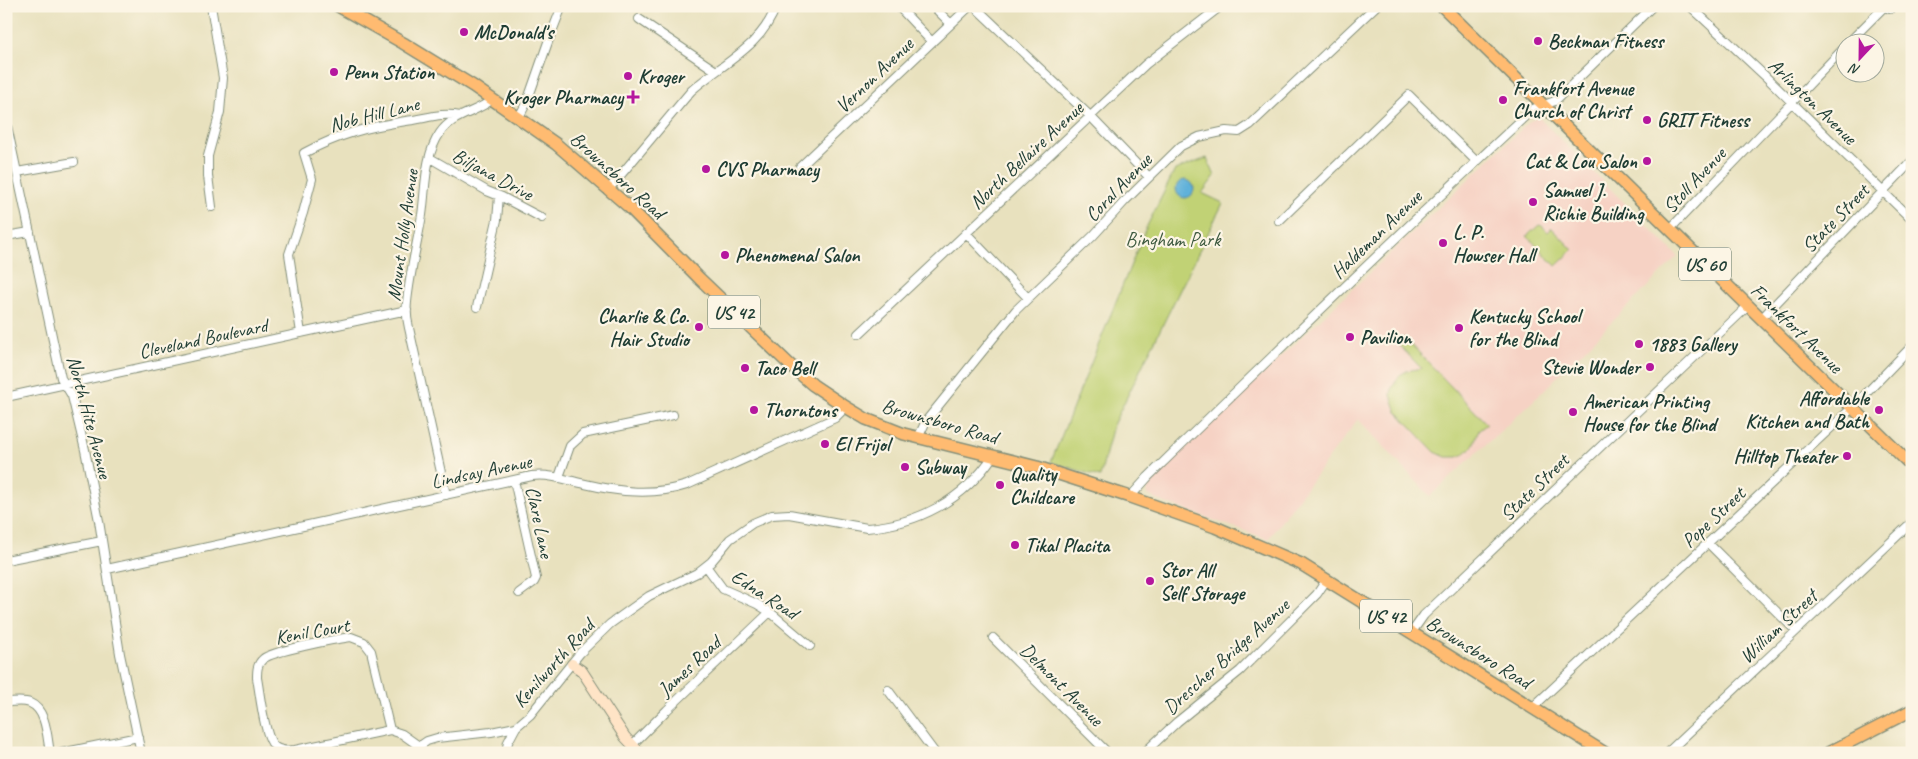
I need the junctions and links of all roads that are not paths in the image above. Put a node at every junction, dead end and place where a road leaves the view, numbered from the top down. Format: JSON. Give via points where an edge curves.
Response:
{"nodes":[{"id":1,"x":211,"y":6,"type":"edge"},
{"id":2,"x":338,"y":6,"type":"edge"},
{"id":3,"x":562,"y":6,"type":"edge"},
{"id":4,"x":776,"y":6,"type":"edge"},
{"id":5,"x":898,"y":6,"type":"edge"},
{"id":6,"x":933,"y":6,"type":"edge"},
{"id":7,"x":970,"y":6,"type":"edge"},
{"id":8,"x":974,"y":6,"type":"edge"},
{"id":9,"x":1221,"y":6,"type":"edge"},
{"id":10,"x":1376,"y":6,"type":"edge"},
{"id":11,"x":1442,"y":6,"type":"edge"},
{"id":12,"x":1653,"y":6,"type":"edge"},
{"id":13,"x":1690,"y":6,"type":"edge"},
{"id":14,"x":351,"y":9,"type":"edge"},
{"id":15,"x":1890,"y":9,"type":"dead end"},
{"id":16,"x":640,"y":19,"type":"dead end"},
{"id":17,"x":951,"y":24,"type":"junction"},
{"id":18,"x":1859,"y":32,"type":"edge"},
{"id":19,"x":932,"y":42,"type":"junction"},
{"id":20,"x":1836,"y":56,"type":"edge"},
{"id":21,"x":716,"y":71,"type":"junction"},
{"id":22,"x":493,"y":99,"type":"junction"},
{"id":23,"x":1791,"y":102,"type":"junction"},
{"id":24,"x":1544,"y":105,"type":"junction"},
{"id":25,"x":460,"y":116,"type":"junction"},
{"id":26,"x":1090,"y":116,"type":"junction"},
{"id":27,"x":519,"y":117,"type":"junction"},
{"id":28,"x":6,"y":121,"type":"edge"},
{"id":29,"x":430,"y":158,"type":"junction"},
{"id":30,"x":1476,"y":161,"type":"junction"},
{"id":31,"x":74,"y":162,"type":"dead end"},
{"id":32,"x":1912,"y":162,"type":"edge"},
{"id":33,"x":800,"y":167,"type":"dead end"},
{"id":34,"x":17,"y":172,"type":"junction"},
{"id":35,"x":1149,"y":177,"type":"junction"},
{"id":36,"x":610,"y":189,"type":"junction"},
{"id":37,"x":1882,"y":192,"type":"junction"},
{"id":38,"x":499,"y":196,"type":"junction"},
{"id":39,"x":212,"y":207,"type":"dead end"},
{"id":40,"x":542,"y":218,"type":"dead end"},
{"id":41,"x":1912,"y":220,"type":"edge"},
{"id":42,"x":1279,"y":221,"type":"dead end"},
{"id":43,"x":1670,"y":229,"type":"junction"},
{"id":44,"x":30,"y":232,"type":"junction"},
{"id":45,"x":966,"y":233,"type":"junction"},
{"id":46,"x":6,"y":236,"type":"edge"},
{"id":47,"x":1028,"y":298,"type":"junction"},
{"id":48,"x":1748,"y":306,"type":"junction"},
{"id":49,"x":477,"y":307,"type":"dead end"},
{"id":50,"x":407,"y":310,"type":"junction"},
{"id":51,"x":1761,"y":319,"type":"junction"},
{"id":52,"x":301,"y":333,"type":"junction"},
{"id":53,"x":859,"y":334,"type":"dead end"},
{"id":54,"x":1912,"y":346,"type":"edge"},
{"id":55,"x":66,"y":385,"type":"junction"},
{"id":56,"x":6,"y":397,"type":"edge"},
{"id":57,"x":846,"y":407,"type":"junction"},
{"id":58,"x":1852,"y":408,"type":"junction"},
{"id":59,"x":673,"y":415,"type":"dead end"},
{"id":60,"x":918,"y":438,"type":"junction"},
{"id":61,"x":993,"y":456,"type":"junction"},
{"id":62,"x":1912,"y":466,"type":"edge"},
{"id":63,"x":559,"y":477,"type":"junction"},
{"id":64,"x":514,"y":480,"type":"junction"},
{"id":65,"x":446,"y":495,"type":"junction"},
{"id":66,"x":1130,"y":497,"type":"junction"},
{"id":67,"x":1912,"y":522,"type":"edge"},
{"id":68,"x":102,"y":541,"type":"junction"},
{"id":69,"x":1708,"y":544,"type":"junction"},
{"id":70,"x":6,"y":560,"type":"edge"},
{"id":71,"x":706,"y":566,"type":"junction"},
{"id":72,"x":107,"y":569,"type":"junction"},
{"id":73,"x":1327,"y":579,"type":"junction"},
{"id":74,"x":519,"y":594,"type":"dead end"},
{"id":75,"x":770,"y":612,"type":"junction"},
{"id":76,"x":1796,"y":631,"type":"junction"},
{"id":77,"x":1412,"y":632,"type":"junction"},
{"id":78,"x":993,"y":638,"type":"dead end"},
{"id":79,"x":810,"y":646,"type":"dead end"},
{"id":80,"x":572,"y":664,"type":"junction"},
{"id":81,"x":888,"y":690,"type":"dead end"},
{"id":82,"x":6,"y":702,"type":"edge"},
{"id":83,"x":1532,"y":707,"type":"junction"},
{"id":84,"x":1912,"y":710,"type":"edge"},
{"id":85,"x":516,"y":726,"type":"junction"},
{"id":86,"x":390,"y":730,"type":"junction"},
{"id":87,"x":138,"y":737,"type":"junction"},
{"id":88,"x":632,"y":745,"type":"junction"},
{"id":89,"x":420,"y":746,"type":"junction"},
{"id":90,"x":50,"y":753,"type":"edge"},
{"id":91,"x":61,"y":753,"type":"edge"},
{"id":92,"x":141,"y":753,"type":"edge"},
{"id":93,"x":410,"y":753,"type":"edge"},
{"id":94,"x":506,"y":753,"type":"edge"},
{"id":95,"x":640,"y":753,"type":"edge"},
{"id":96,"x":935,"y":753,"type":"edge"},
{"id":97,"x":1108,"y":753,"type":"edge"},
{"id":98,"x":1144,"y":753,"type":"edge"},
{"id":99,"x":1605,"y":753,"type":"edge"},
{"id":100,"x":1667,"y":753,"type":"edge"},
{"id":101,"x":1828,"y":753,"type":"edge"}],
"edges":[{"from":1,"to":39,"type":"street","via":[[223,78],[220,112],[208,156]]},
{"from":2,"to":14,"type":"main road","name":"Brownsboro Road","number":"US 42"},
{"from":3,"to":27,"type":"street"},
{"from":4,"to":21,"type":"street","via":[[758,38]]},
{"from":5,"to":19,"type":"street"},
{"from":6,"to":17,"type":"street"},
{"from":7,"to":17,"type":"street","name":"Vernon Avenue"},
{"from":8,"to":26,"type":"street"},
{"from":9,"to":26,"type":"street","name":"North Bellaire Avenue","via":[[1174,40]]},
{"from":10,"to":35,"type":"street","name":"Coral Avenue","via":[[1243,133],[1199,137],[1186,142]]},
{"from":11,"to":24,"type":"main road","name":"Frankfort Avenue","number":"US 60"},
{"from":12,"to":24,"type":"street","name":"Haldeman Avenue","via":[[1556,101]]},
{"from":13,"to":23,"type":"street","name":"Arlington Avenue"},
{"from":14,"to":22,"type":"main road","name":"Brownsboro Road","number":"US 42"},
{"from":15,"to":18,"type":"street","via":[[1882,9]]},
{"from":16,"to":21,"type":"street"},
{"from":17,"to":19,"type":"street","name":"Vernon Avenue"},
{"from":19,"to":33,"type":"street","name":"Vernon Avenue"},
{"from":20,"to":23,"type":"street","name":"Stoll Avenue"},
{"from":21,"to":36,"type":"street","via":[[696,86],[676,108]]},
{"from":22,"to":25,"type":"street","name":"Mount Holly Avenue","via":[[485,106]]},
{"from":22,"to":27,"type":"main road","name":"Brownsboro Road","number":"US 42"},
{"from":23,"to":37,"type":"street","name":"Arlington Avenue"},
{"from":23,"to":43,"type":"street","name":"Stoll Avenue"},
{"from":24,"to":30,"type":"street","name":"Haldeman Avenue","via":[[1533,108]]},
{"from":24,"to":43,"type":"main road","name":"Frankfort Avenue","number":"US 60"},
{"from":25,"to":29,"type":"street","name":"Mount Holly Avenue","via":[[439,135]]},
{"from":25,"to":52,"type":"street","name":"Nob Hill Lane","via":[[447,113],[346,133],[304,153],[312,180],[289,254]]},
{"from":26,"to":35,"type":"street"},
{"from":26,"to":45,"type":"street","name":"North Bellaire Avenue"},
{"from":27,"to":36,"type":"main road","name":"Brownsboro Road","number":"US 42"},
{"from":28,"to":34,"type":"street","name":"North Hite Avenue"},
{"from":29,"to":38,"type":"street","name":"Biljana Drive"},
{"from":29,"to":50,"type":"street","name":"Mount Holly Avenue"},
{"from":30,"to":42,"type":"street","via":[[1409,95]]},
{"from":30,"to":66,"type":"street","name":"Haldeman Avenue","via":[[1197,428]]},
{"from":31,"to":34,"type":"street"},
{"from":32,"to":37,"type":"street","name":"State Street"},
{"from":34,"to":44,"type":"street","name":"North Hite Avenue"},
{"from":35,"to":47,"type":"street","name":"Coral Avenue"},
{"from":36,"to":57,"type":"main road","name":"Brownsboro Road","number":"US 42","via":[[790,365]]},
{"from":37,"to":41,"type":"street","name":"Arlington Avenue"},
{"from":37,"to":51,"type":"street","name":"State Street"},
{"from":38,"to":40,"type":"street","name":"Biljana Drive"},
{"from":38,"to":49,"type":"street","via":[[497,220]]},
{"from":43,"to":48,"type":"main road","name":"Frankfort Avenue","number":"US 60"},
{"from":44,"to":46,"type":"street"},
{"from":44,"to":55,"type":"street","name":"North Hite Avenue","via":[[61,378]]},
{"from":45,"to":47,"type":"street"},
{"from":45,"to":53,"type":"street","name":"North Bellaire Avenue"},
{"from":47,"to":60,"type":"street","name":"Coral Avenue","via":[[926,421]]},
{"from":48,"to":51,"type":"main road","name":"Frankfort Avenue","number":"US 60"},
{"from":48,"to":77,"type":"street","name":"State Street","via":[[1424,615]]},
{"from":50,"to":52,"type":"street","name":"Cleveland Boulevard"},
{"from":50,"to":65,"type":"street","name":"Mount Holly Avenue"},
{"from":51,"to":58,"type":"main road","name":"Frankfort Avenue","number":"US 60"},
{"from":52,"to":55,"type":"street","name":"Cleveland Boulevard"},
{"from":54,"to":58,"type":"street","name":"Pope Street"},
{"from":55,"to":56,"type":"street","name":"Cleveland Boulevard"},
{"from":55,"to":68,"type":"street","name":"North Hite Avenue","via":[[72,396],[85,450]]},
{"from":57,"to":60,"type":"main road","name":"Brownsboro Road","number":"US 42","via":[[888,428]]},
{"from":57,"to":63,"type":"street","name":"Lindsay Avenue","via":[[836,418],[674,490],[632,492]]},
{"from":58,"to":62,"type":"main road","name":"Frankfort Avenue","number":"US 60"},
{"from":58,"to":69,"type":"street","name":"Pope Street"},
{"from":59,"to":63,"type":"street","via":[[583,434],[570,446]]},
{"from":60,"to":61,"type":"main road","name":"Brownsboro Road","number":"US 42"},
{"from":61,"to":66,"type":"main road","name":"Brownsboro Road","number":"US 42"},
{"from":61,"to":71,"type":"street","name":"Kenilworth Road","via":[[981,472],[948,502],[914,519],[866,528],[789,514],[772,515],[730,539]]},
{"from":63,"to":64,"type":"street","name":"Lindsay Avenue","via":[[539,475]]},
{"from":64,"to":65,"type":"street","name":"Lindsay Avenue"},
{"from":64,"to":74,"type":"street","name":"Clare Lane","via":[[536,578]]},
{"from":65,"to":72,"type":"street","name":"Lindsay Avenue"},
{"from":66,"to":73,"type":"main road","name":"Brownsboro Road","number":"US 42","via":[[1224,531],[1301,564]]},
{"from":67,"to":76,"type":"street","name":"William Street"},
{"from":68,"to":70,"type":"street"},
{"from":68,"to":72,"type":"street","name":"North Hite Avenue"},
{"from":69,"to":76,"type":"street"},
{"from":69,"to":83,"type":"street","name":"Pope Street"},
{"from":71,"to":75,"type":"street","name":"Edna Road","via":[[723,588]]},
{"from":71,"to":80,"type":"street","name":"Kenilworth Road","via":[[629,610],[586,646]]},
{"from":72,"to":87,"type":"street","name":"North Hite Avenue","via":[[120,654]]},
{"from":73,"to":77,"type":"main road","name":"Brownsboro Road","number":"US 42"},
{"from":73,"to":98,"type":"street","name":"Drescher Bridge Avenue","via":[[1317,594],[1240,671]]},
{"from":75,"to":79,"type":"street","name":"Edna Road"},
{"from":75,"to":88,"type":"street","name":"James Road"},
{"from":76,"to":100,"type":"street","name":"William Street"},
{"from":77,"to":83,"type":"main road","name":"Brownsboro Road","number":"US 42"},
{"from":78,"to":97,"type":"street","name":"Delmont Avenue"},
{"from":80,"to":85,"type":"street","name":"Kenilworth Road","via":[[530,716]]},
{"from":80,"to":88,"type":"street","via":[[582,671]]},
{"from":81,"to":96,"type":"street"},
{"from":82,"to":90,"type":"street","via":[[22,702],[36,707],[43,718]]},
{"from":83,"to":99,"type":"main road","name":"Brownsboro Road","number":"US 42"},
{"from":84,"to":101,"type":"main road"},
{"from":85,"to":89,"type":"street","name":"Kenilworth Road","via":[[437,738]]},
{"from":85,"to":94,"type":"street"},
{"from":86,"to":86,"type":"street","name":"Kenil Court","via":[[371,651],[361,640],[343,638],[272,654],[260,662],[257,678],[268,735],[276,747],[285,751],[295,750]]},
{"from":86,"to":89,"type":"street"},
{"from":87,"to":91,"type":"street"},
{"from":87,"to":92,"type":"street","name":"North Hite Avenue"},
{"from":88,"to":95,"type":"street"},
{"from":89,"to":93,"type":"street","name":"Kenilworth Road"}]}
